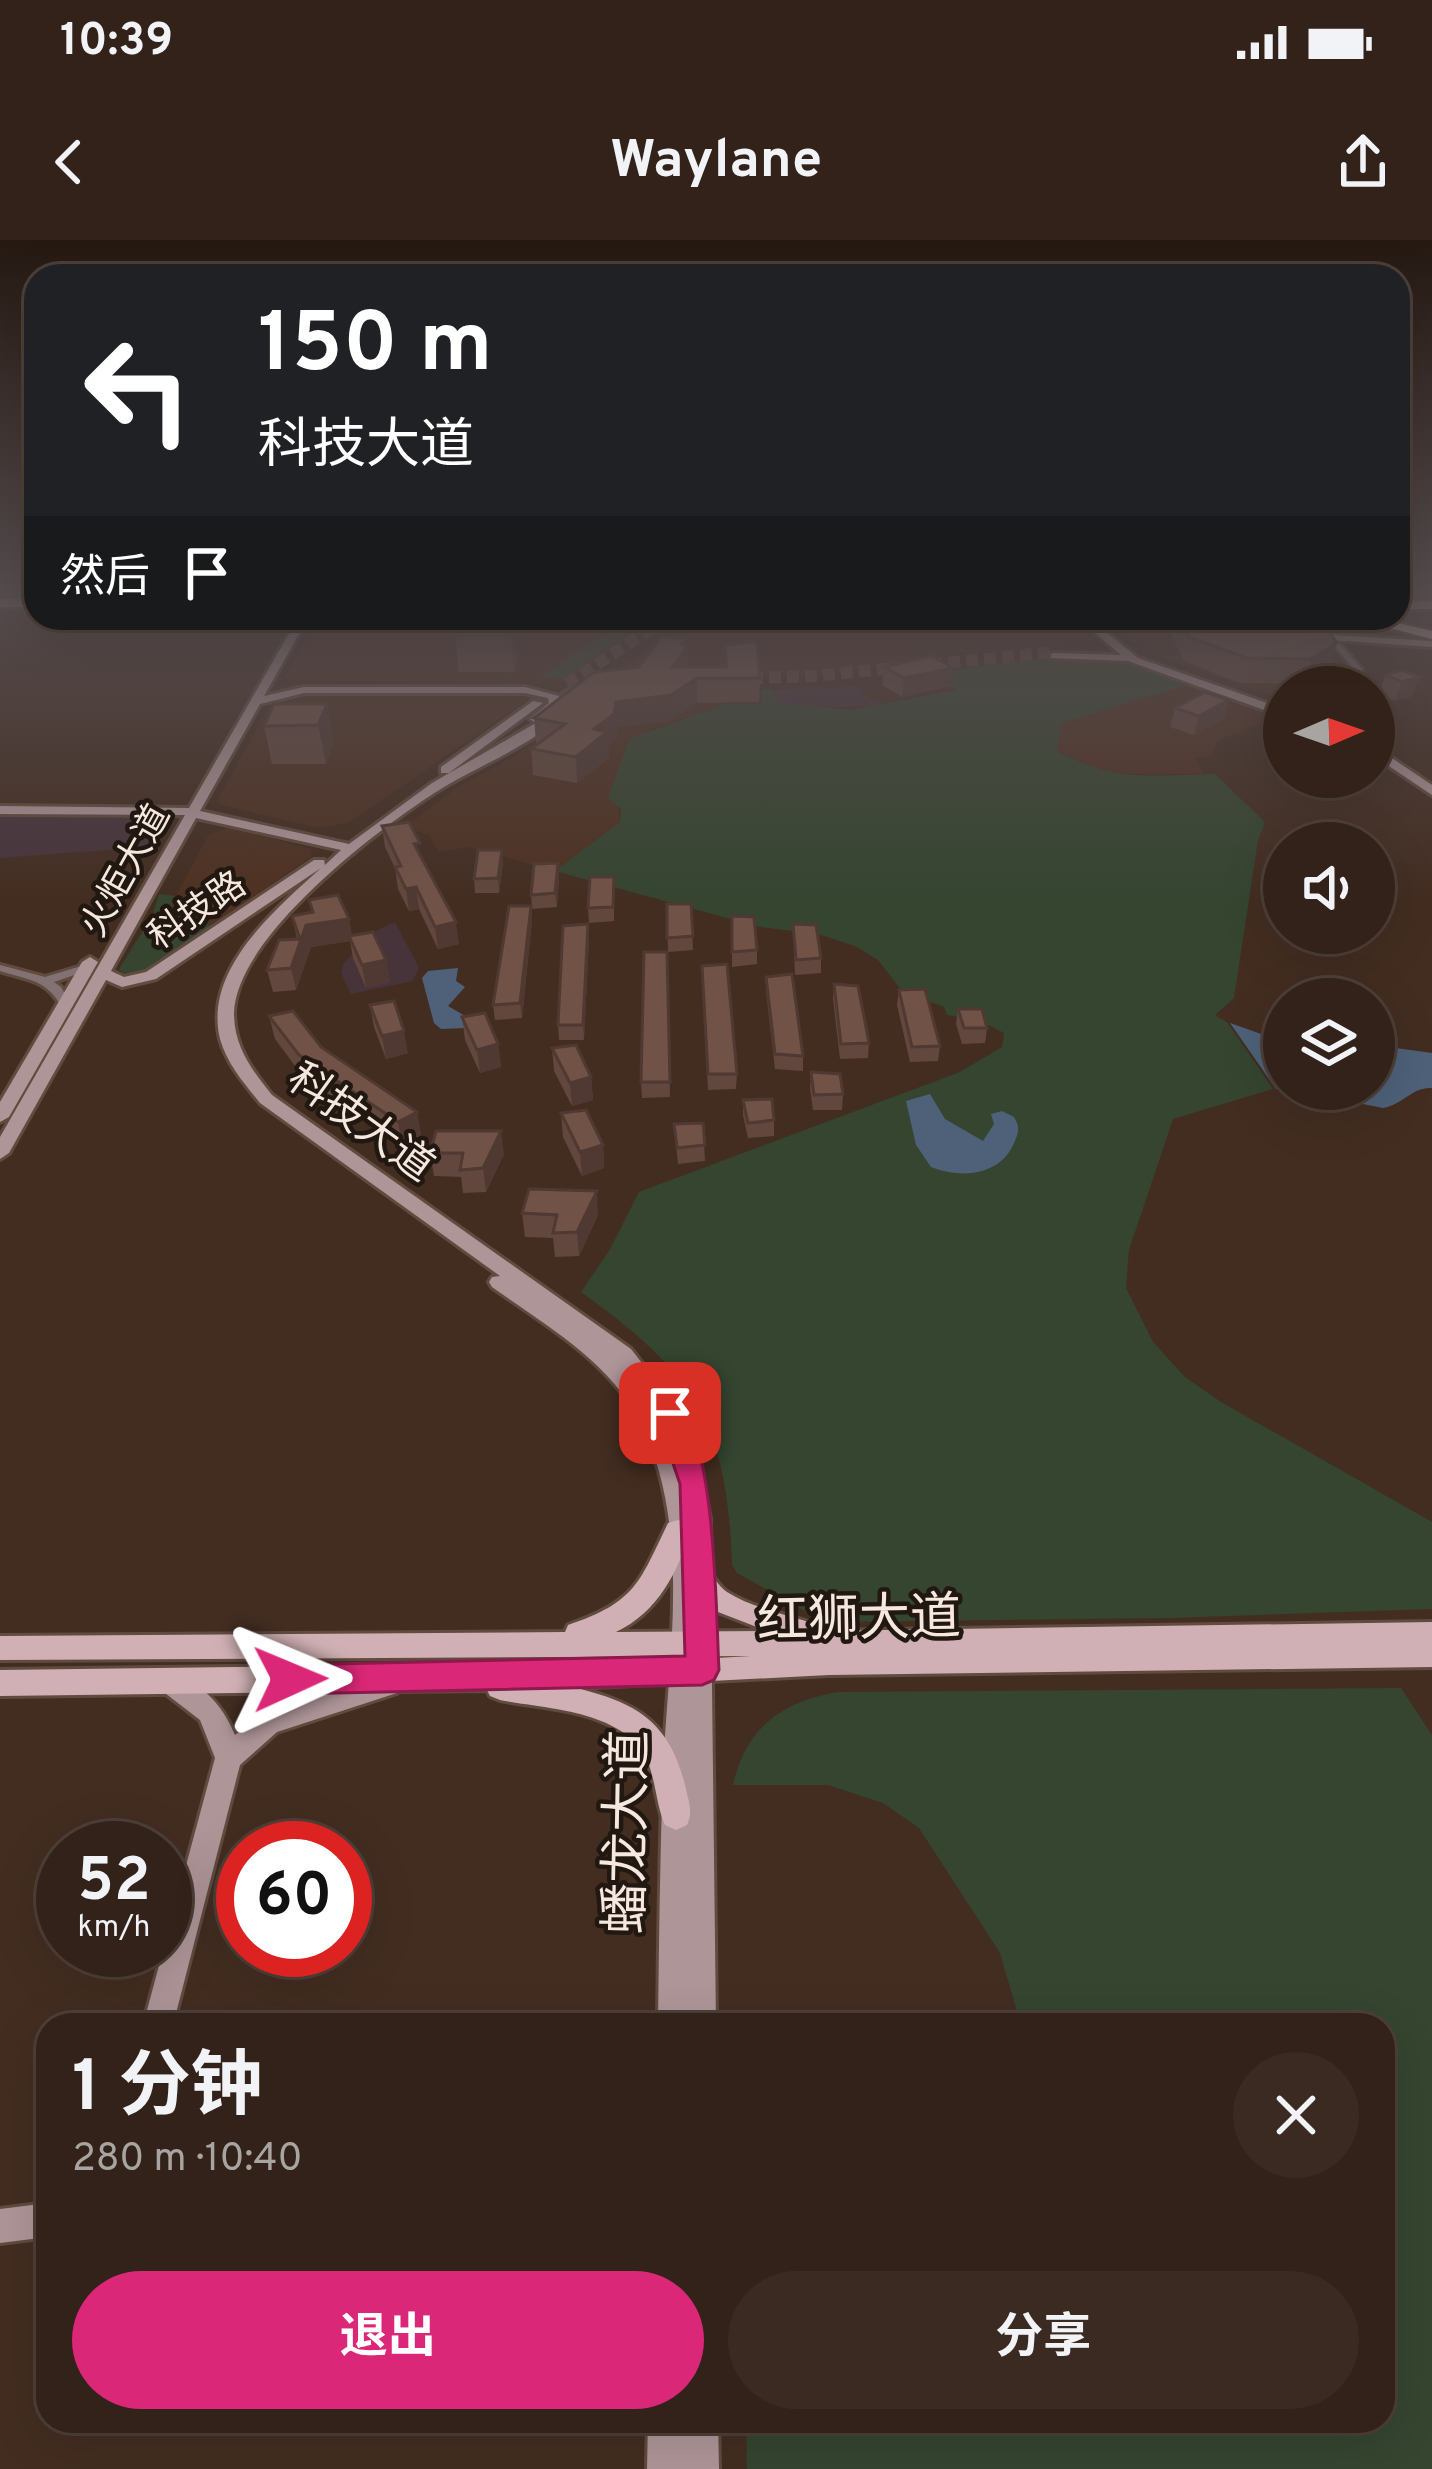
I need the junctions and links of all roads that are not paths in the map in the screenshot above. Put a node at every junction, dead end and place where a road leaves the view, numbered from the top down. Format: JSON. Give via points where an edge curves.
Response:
{"nodes":[{"id":1,"x":253,"y":694,"type":"edge"},
{"id":2,"x":259,"y":694,"type":"edge"},
{"id":3,"x":285,"y":694,"type":"edge"},
{"id":4,"x":540,"y":694,"type":"tunnel mouth"},
{"id":5,"x":255,"y":702,"type":"junction"},
{"id":6,"x":567,"y":709,"type":"tunnel mouth"},
{"id":7,"x":1395,"y":759,"type":"edge"},
{"id":8,"x":476,"y":760,"type":"junction"},
{"id":9,"x":1395,"y":763,"type":"edge"},
{"id":10,"x":1432,"y":781,"type":"edge"},
{"id":11,"x":1432,"y":790,"type":"edge"},
{"id":12,"x":417,"y":791,"type":"junction"},
{"id":13,"x":0,"y":810,"type":"edge"},
{"id":14,"x":184,"y":811,"type":"junction"},
{"id":15,"x":344,"y":847,"type":"junction"},
{"id":16,"x":319,"y":862,"type":"junction"},
{"id":17,"x":277,"y":917,"type":"junction"},
{"id":18,"x":256,"y":926,"type":"junction"},
{"id":19,"x":215,"y":939,"type":"junction"},
{"id":20,"x":237,"y":949,"type":"junction"},
{"id":21,"x":0,"y":968,"type":"edge"},
{"id":22,"x":94,"y":970,"type":"junction"},
{"id":23,"x":45,"y":981,"type":"junction"},
{"id":24,"x":85,"y":1000,"type":"junction"},
{"id":25,"x":65,"y":1004,"type":"junction"},
{"id":26,"x":0,"y":1117,"type":"edge"},
{"id":27,"x":0,"y":1153,"type":"edge"},
{"id":28,"x":678,"y":1531,"type":"junction"},
{"id":29,"x":700,"y":1580,"type":"junction"},
{"id":30,"x":1432,"y":1634,"type":"edge"},
{"id":31,"x":977,"y":1642,"type":"junction"},
{"id":32,"x":543,"y":1643,"type":"junction"},
{"id":33,"x":0,"y":1648,"type":"edge"},
{"id":34,"x":1432,"y":1655,"type":"edge"},
{"id":35,"x":691,"y":1657,"type":"junction"},
{"id":36,"x":411,"y":1678,"type":"junction"},
{"id":37,"x":462,"y":1678,"type":"junction"},
{"id":38,"x":169,"y":1681,"type":"junction"},
{"id":39,"x":0,"y":1683,"type":"edge"},
{"id":40,"x":228,"y":1758,"type":"junction"},
{"id":41,"x":676,"y":1815,"type":"junction"},
{"id":42,"x":161,"y":2013,"type":"edge"},
{"id":43,"x":673,"y":2013,"type":"edge"},
{"id":44,"x":701,"y":2013,"type":"edge"},
{"id":45,"x":36,"y":2222,"type":"edge"},
{"id":46,"x":0,"y":2227,"type":"edge"},
{"id":47,"x":666,"y":2433,"type":"edge"},
{"id":48,"x":700,"y":2433,"type":"edge"},
{"id":49,"x":665,"y":2469,"type":"edge"},
{"id":50,"x":700,"y":2469,"type":"edge"}],
"edges":[{"from":1,"to":14,"type":"main road","name":"火炬大道"},
{"from":2,"to":5,"type":"main road","name":"火炬大道"},
{"from":3,"to":5,"type":"main road"},
{"from":4,"to":8,"type":"main road","via":[[555,698],[554,706]]},
{"from":5,"to":14,"type":"main road","name":"火炬大道"},
{"from":6,"to":8,"type":"main road","name":"科技大道","via":[[516,746]]},
{"from":7,"to":10,"type":"main road"},
{"from":8,"to":12,"type":"main road"},
{"from":8,"to":12,"type":"main road","name":"科技大道","via":[[541,704]]},
{"from":8,"to":15,"type":"main road","name":"科技大道"},
{"from":9,"to":11,"type":"main road"},
{"from":12,"to":15,"type":"main road","name":"科技大道"},
{"from":13,"to":14,"type":"main road"},
{"from":14,"to":15,"type":"main road"},
{"from":14,"to":22,"type":"main road","name":"火炬大道"},
{"from":15,"to":16,"type":"main road","name":"科技大道"},
{"from":15,"to":17,"type":"main road","name":"科技大道"},
{"from":16,"to":18,"type":"main road","name":"科技大道"},
{"from":16,"to":22,"type":"main road","name":"科技路","via":[[151,976],[122,982]]},
{"from":17,"to":18,"type":"main road","name":"科技路"},
{"from":17,"to":29,"type":"main road","name":"科技大道","via":[[244,956],[228,994],[227,1038],[246,1075],[280,1110],[591,1329],[648,1379],[685,1448]]},
{"from":18,"to":19,"type":"main road","name":"科技路"},
{"from":18,"to":20,"type":"main road","name":"科技大道"},
{"from":19,"to":20,"type":"main road","via":[[236,935]]},
{"from":19,"to":24,"type":"main road","name":"科技路","via":[[154,980]]},
{"from":20,"to":28,"type":"main road","name":"科技大道","via":[[212,1010],[233,1079],[269,1116],[607,1362],[665,1451]]},
{"from":21,"to":23,"type":"street"},
{"from":22,"to":23,"type":"street"},
{"from":22,"to":24,"type":"main road","name":"火炬大道"},
{"from":22,"to":25,"type":"main road","name":"火炬大道"},
{"from":23,"to":25,"type":"street"},
{"from":24,"to":27,"type":"main road","name":"火炬大道"},
{"from":25,"to":26,"type":"main road","name":"火炬大道"},
{"from":28,"to":32,"type":"main road","via":[[663,1574],[628,1613]]},
{"from":28,"to":35,"type":"main road","name":"科技大道"},
{"from":29,"to":31,"type":"main road","via":[[716,1600],[794,1631]]},
{"from":29,"to":35,"type":"main road","name":"科技大道"},
{"from":30,"to":31,"type":"main road","name":"红狮大道"},
{"from":31,"to":35,"type":"main road","name":"红狮大道"},
{"from":32,"to":33,"type":"main road","name":"红狮大道"},
{"from":32,"to":35,"type":"main road","name":"红狮大道"},
{"from":34,"to":35,"type":"main road","name":"红狮大道","via":[[830,1663]]},
{"from":35,"to":37,"type":"main road","name":"红狮大道"},
{"from":35,"to":41,"type":"main road","name":"蟠龙大道"},
{"from":35,"to":44,"type":"main road","name":"蟠龙大道"},
{"from":36,"to":37,"type":"main road","name":"红狮大道"},
{"from":36,"to":38,"type":"main road","name":"红狮大道"},
{"from":36,"to":40,"type":"main road","via":[[296,1711]]},
{"from":37,"to":41,"type":"main road","via":[[625,1718],[654,1744]]},
{"from":38,"to":39,"type":"main road","name":"红狮大道"},
{"from":38,"to":40,"type":"main road","via":[[215,1716]]},
{"from":40,"to":42,"type":"main road"},
{"from":41,"to":43,"type":"main road","name":"蟠龙大道"},
{"from":45,"to":46,"type":"main road"},
{"from":47,"to":49,"type":"main road"},
{"from":48,"to":50,"type":"main road"}]}
